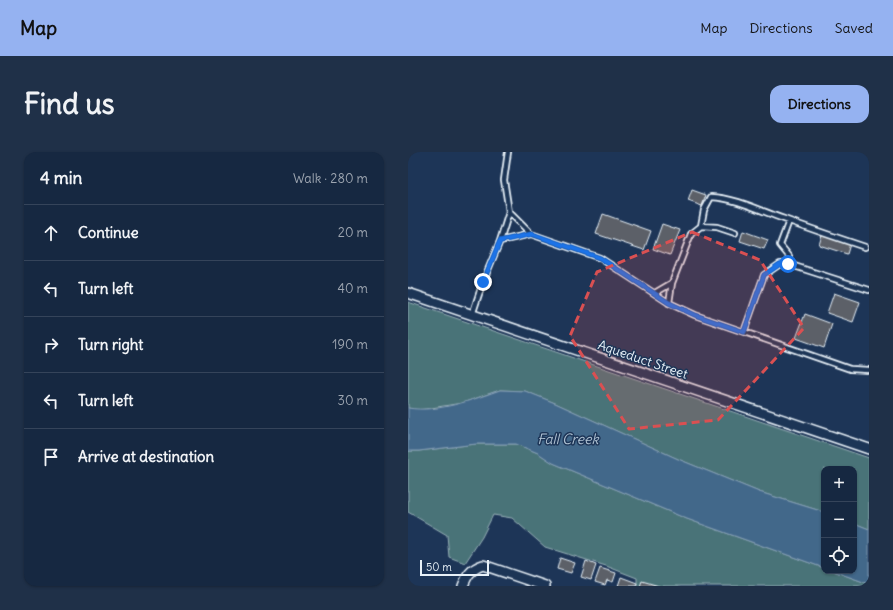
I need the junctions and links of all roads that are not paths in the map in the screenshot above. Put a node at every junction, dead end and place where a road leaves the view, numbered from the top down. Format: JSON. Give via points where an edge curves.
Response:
{"nodes":[{"id":1,"x":508,"y":152,"type":"edge"},
{"id":2,"x":509,"y":212,"type":"junction"},
{"id":3,"x":789,"y":221,"type":"junction"},
{"id":4,"x":701,"y":226,"type":"junction"},
{"id":5,"x":736,"y":233,"type":"dead end"},
{"id":6,"x":532,"y":234,"type":"junction"},
{"id":7,"x":500,"y":241,"type":"junction"},
{"id":8,"x":865,"y":247,"type":"dead end"},
{"id":9,"x":788,"y":264,"type":"junction"},
{"id":10,"x":672,"y":283,"type":"junction"},
{"id":11,"x":869,"y":290,"type":"edge"},
{"id":12,"x":408,"y":293,"type":"edge"},
{"id":13,"x":655,"y":293,"type":"junction"},
{"id":14,"x":669,"y":303,"type":"junction"},
{"id":15,"x":472,"y":315,"type":"junction"},
{"id":16,"x":744,"y":332,"type":"junction"},
{"id":17,"x":869,"y":370,"type":"edge"},
{"id":18,"x":869,"y":449,"type":"edge"},
{"id":19,"x":463,"y":586,"type":"edge"},
{"id":20,"x":545,"y":586,"type":"edge"}],
"edges":[{"from":1,"to":2,"type":"lane","via":[[504,180]]},
{"from":2,"to":6,"type":"lane"},
{"from":2,"to":7,"type":"lane"},
{"from":3,"to":4,"type":"lane","via":[[721,197],[711,197],[704,210]]},
{"from":3,"to":8,"type":"lane"},
{"from":3,"to":9,"type":"lane","via":[[780,245],[789,256]]},
{"from":4,"to":5,"type":"lane","via":[[717,227]]},
{"from":4,"to":10,"type":"lane","via":[[691,234]]},
{"from":6,"to":7,"type":"lane"},
{"from":6,"to":13,"type":"lane","via":[[600,258]]},
{"from":7,"to":15,"type":"lane"},
{"from":9,"to":11,"type":"lane"},
{"from":9,"to":16,"type":"lane","via":[[780,264],[764,275]]},
{"from":10,"to":13,"type":"lane"},
{"from":10,"to":14,"type":"lane"},
{"from":12,"to":15,"type":"street","name":"Aqueduct Street"},
{"from":13,"to":14,"type":"lane"},
{"from":14,"to":16,"type":"lane"},
{"from":15,"to":18,"type":"street","name":"Aqueduct Street"},
{"from":16,"to":17,"type":"lane","via":[[850,369]]},
{"from":19,"to":20,"type":"street","via":[[474,568],[483,565]]}]}
